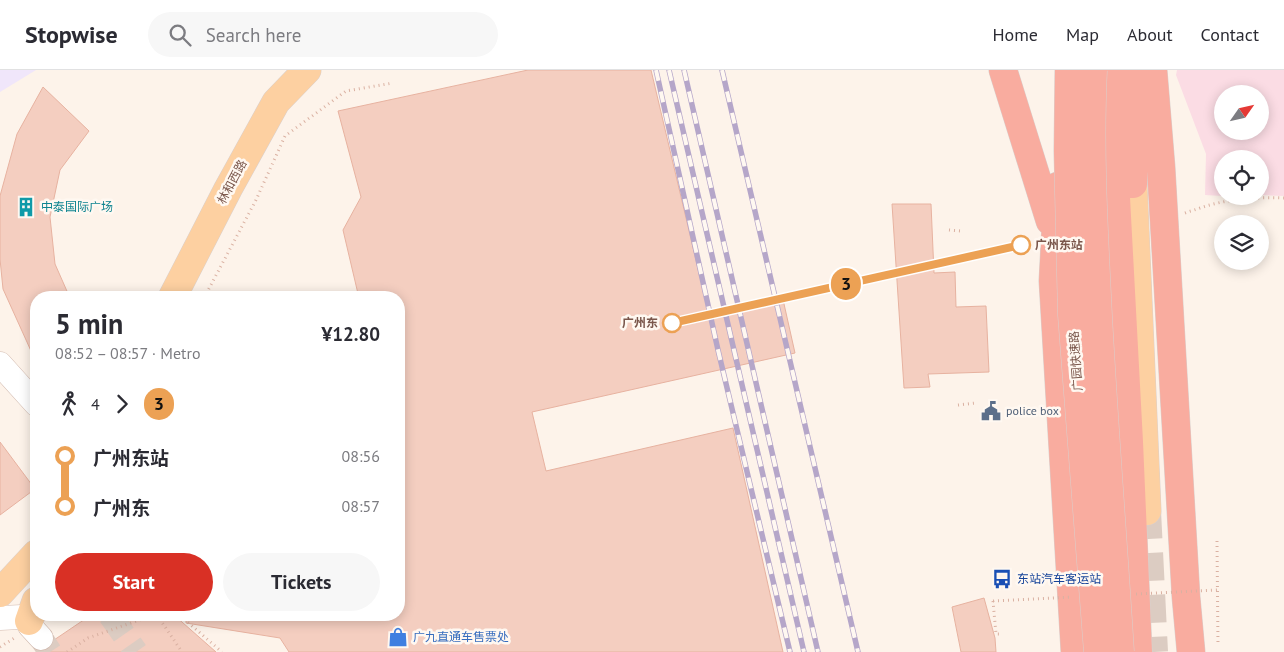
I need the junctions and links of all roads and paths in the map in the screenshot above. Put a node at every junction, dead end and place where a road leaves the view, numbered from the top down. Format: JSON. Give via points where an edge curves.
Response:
{"nodes":[{"id":1,"x":1003,"y":70,"type":"edge"},
{"id":2,"x":1062,"y":70,"type":"edge"},
{"id":3,"x":1070,"y":70,"type":"edge"},
{"id":4,"x":1093,"y":70,"type":"edge"},
{"id":5,"x":1114,"y":70,"type":"edge"},
{"id":6,"x":1126,"y":70,"type":"edge"},
{"id":7,"x":1135,"y":70,"type":"edge"},
{"id":8,"x":1153,"y":70,"type":"edge"},
{"id":9,"x":307,"y":71,"type":"edge"},
{"id":10,"x":393,"y":83,"type":"dead end"},
{"id":11,"x":1133,"y":184,"type":"junction"},
{"id":12,"x":1284,"y":198,"type":"edge"},
{"id":13,"x":1186,"y":220,"type":"dead end"},
{"id":14,"x":949,"y":230,"type":"dead end"},
{"id":15,"x":961,"y":231,"type":"dead end"},
{"id":16,"x":1055,"y":238,"type":"junction"},
{"id":17,"x":176,"y":291,"type":"edge"},
{"id":18,"x":197,"y":291,"type":"edge"},
{"id":19,"x":208,"y":291,"type":"edge"},
{"id":20,"x":0,"y":364,"type":"edge"},
{"id":21,"x":30,"y":397,"type":"edge"},
{"id":22,"x":976,"y":403,"type":"dead end"},
{"id":23,"x":958,"y":405,"type":"dead end"},
{"id":24,"x":1147,"y":511,"type":"tunnel mouth"},
{"id":25,"x":1217,"y":541,"type":"dead end"},
{"id":26,"x":30,"y":562,"type":"edge"},
{"id":27,"x":16,"y":582,"type":"edge"},
{"id":28,"x":1186,"y":597,"type":"junction"},
{"id":29,"x":993,"y":601,"type":"dead end"},
{"id":30,"x":0,"y":618,"type":"edge"},
{"id":31,"x":30,"y":619,"type":"edge"},
{"id":32,"x":137,"y":621,"type":"edge"},
{"id":33,"x":161,"y":621,"type":"edge"},
{"id":34,"x":186,"y":621,"type":"edge"},
{"id":35,"x":1002,"y":634,"type":"dead end"},
{"id":36,"x":1218,"y":646,"type":"dead end"},
{"id":37,"x":67,"y":652,"type":"edge"},
{"id":38,"x":182,"y":652,"type":"edge"},
{"id":39,"x":222,"y":652,"type":"edge"},
{"id":40,"x":1076,"y":652,"type":"edge"},
{"id":41,"x":1098,"y":652,"type":"edge"},
{"id":42,"x":1120,"y":652,"type":"edge"},
{"id":43,"x":1138,"y":652,"type":"edge"},
{"id":44,"x":1177,"y":652,"type":"edge"},
{"id":45,"x":1191,"y":652,"type":"edge"}],
"edges":[{"from":1,"to":16,"type":"highway"},
{"from":2,"to":16,"type":"highway"},
{"from":3,"to":41,"type":"highway","name":"广园快速路","bridge":true,"via":[[1068,151],[1072,315]]},
{"from":4,"to":42,"type":"highway","name":"广园快速路","bridge":true,"via":[[1093,219]]},
{"from":5,"to":43,"type":"highway","via":[[1114,160]]},
{"from":6,"to":11,"type":"highway"},
{"from":7,"to":11,"type":"highway"},
{"from":8,"to":28,"type":"highway"},
{"from":9,"to":17,"type":"main road","name":"林和西路","via":[[276,102]]},
{"from":9,"to":18,"type":"main road","name":"林和西路","via":[[289,115]]},
{"from":10,"to":19,"type":"path","via":[[346,91],[285,136],[256,200]]},
{"from":11,"to":24,"type":"main road"},
{"from":12,"to":13,"type":"path","via":[[1254,198],[1203,207],[1186,212]]},
{"from":14,"to":15,"type":"path"},
{"from":16,"to":40,"type":"highway","via":[[1053,281]]},
{"from":20,"to":21,"type":"street"},
{"from":22,"to":23,"type":"path"},
{"from":25,"to":36,"type":"path"},
{"from":26,"to":27,"type":"main road"},
{"from":28,"to":44,"type":"highway"},
{"from":28,"to":45,"type":"highway"},
{"from":29,"to":35,"type":"path","via":[[996,634]]},
{"from":30,"to":31,"type":"street"},
{"from":32,"to":37,"type":"path","via":[[88,638]]},
{"from":33,"to":38,"type":"path"},
{"from":34,"to":39,"type":"path"}]}
